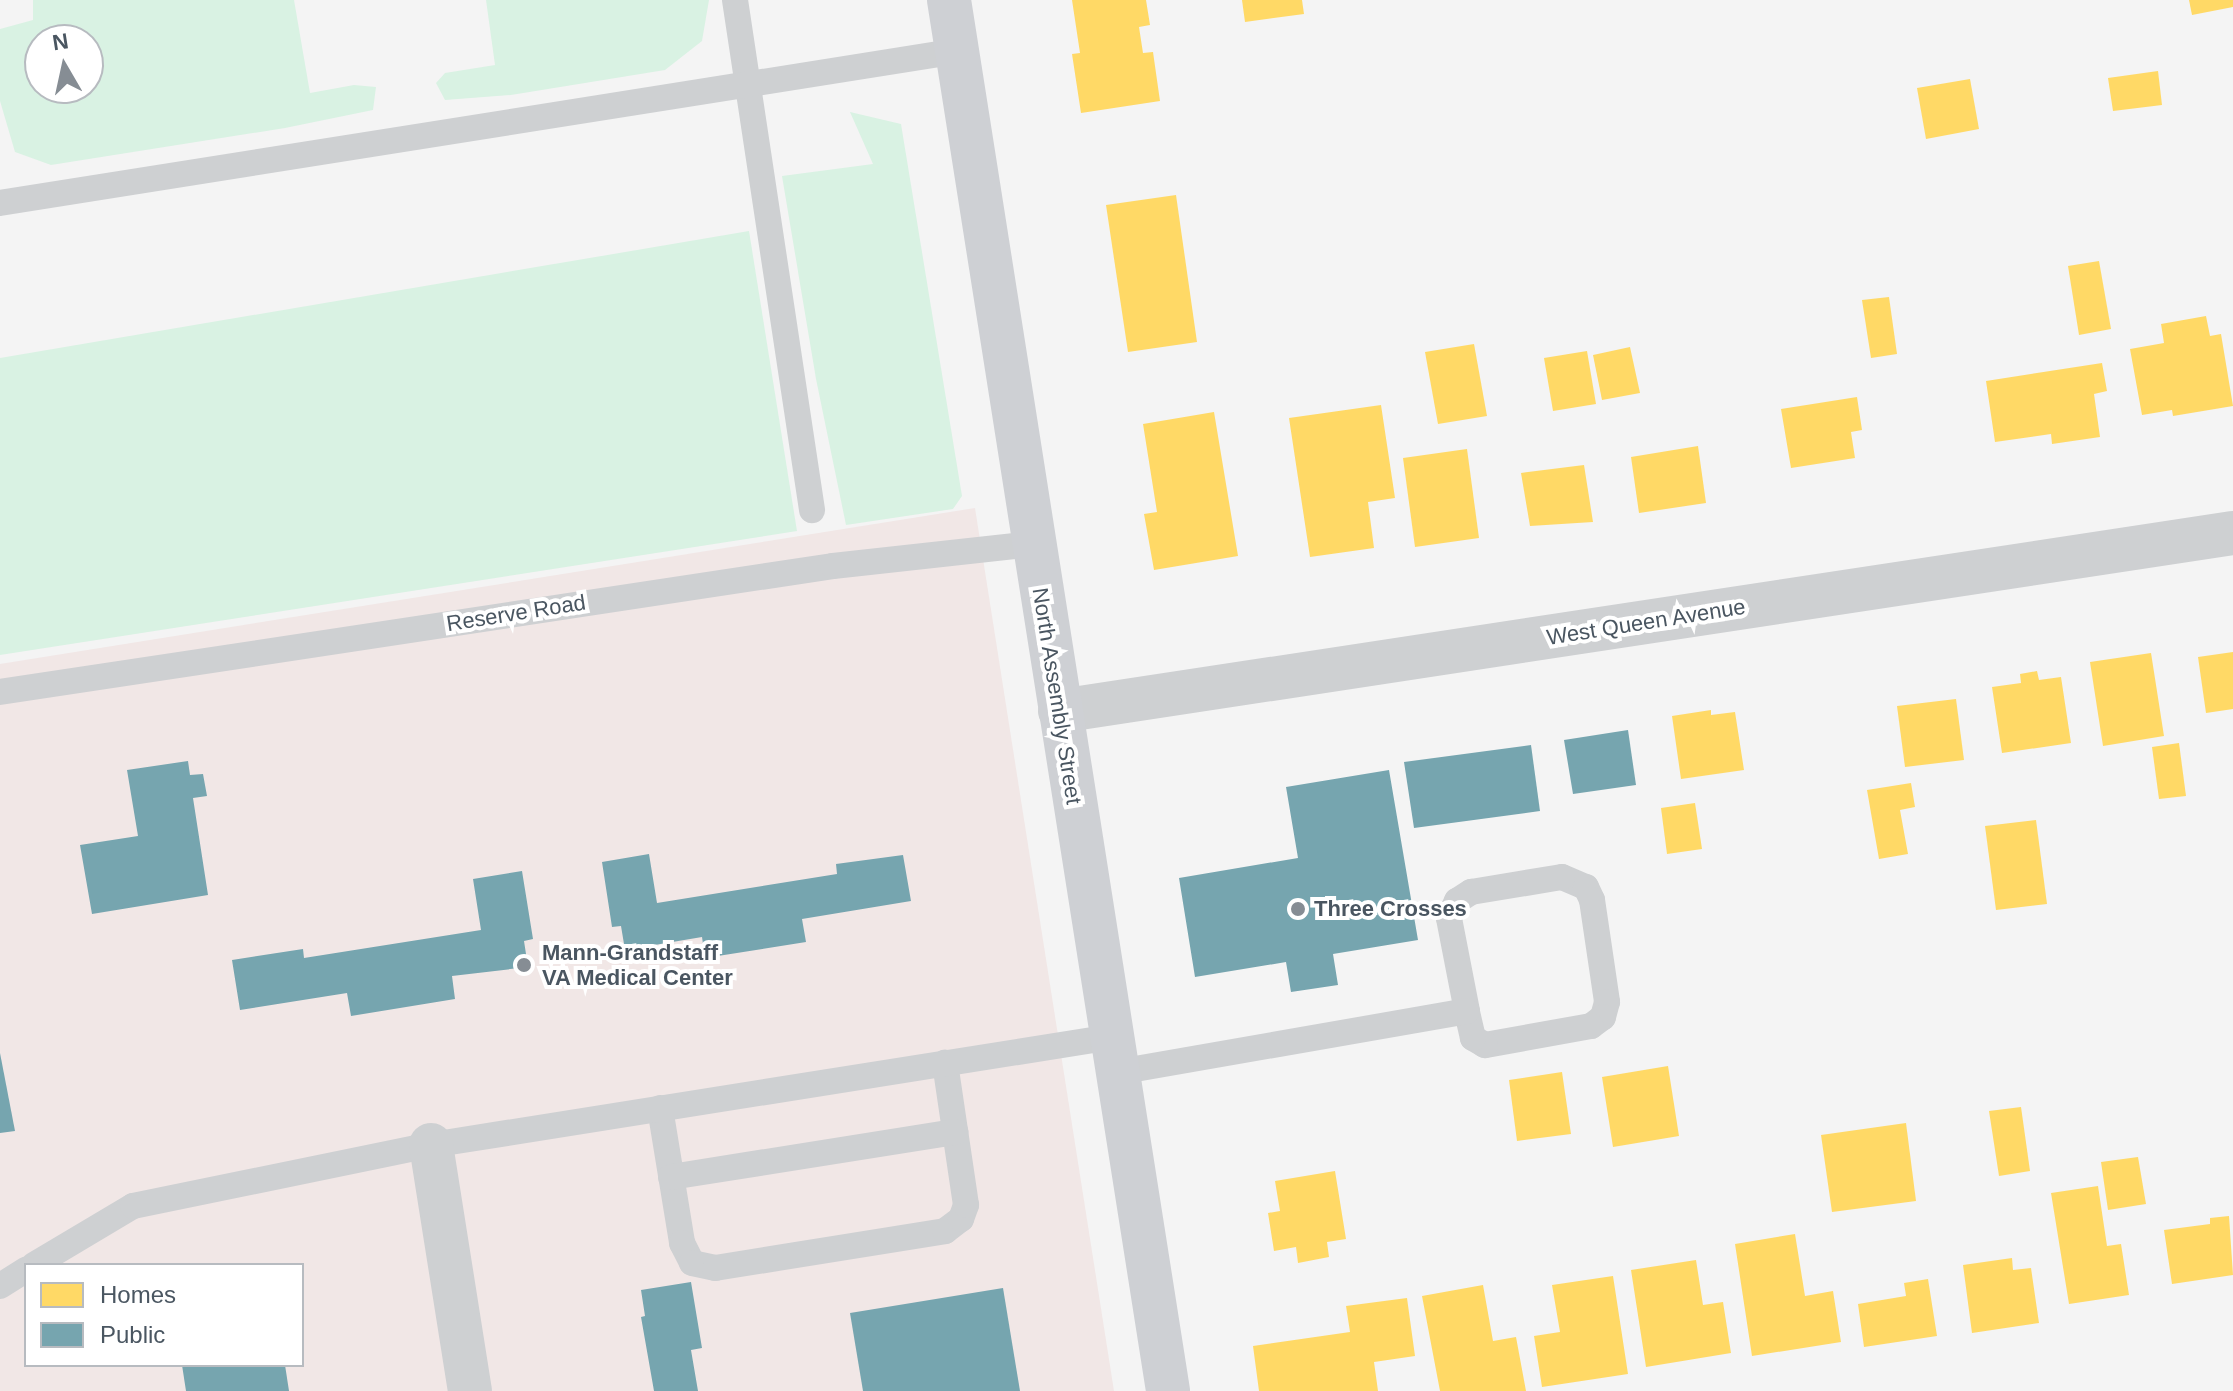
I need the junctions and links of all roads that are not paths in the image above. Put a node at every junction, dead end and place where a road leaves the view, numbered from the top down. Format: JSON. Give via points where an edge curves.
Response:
{"nodes":[{"id":1,"x":735,"y":0,"type":"edge"},
{"id":2,"x":949,"y":0,"type":"edge"},
{"id":3,"x":957,"y":51,"type":"junction"},
{"id":4,"x":748,"y":86,"type":"junction"},
{"id":5,"x":0,"y":203,"type":"edge"},
{"id":6,"x":812,"y":510,"type":"dead end"},
{"id":7,"x":2233,"y":533,"type":"edge"},
{"id":8,"x":1033,"y":544,"type":"junction"},
{"id":9,"x":0,"y":692,"type":"edge"},
{"id":10,"x":1060,"y":711,"type":"junction"},
{"id":11,"x":1467,"y":1011,"type":"junction"},
{"id":12,"x":1115,"y":1054,"type":"junction"},
{"id":13,"x":945,"y":1063,"type":"junction"},
{"id":14,"x":660,"y":1108,"type":"junction"},
{"id":15,"x":955,"y":1132,"type":"junction"},
{"id":16,"x":431,"y":1145,"type":"junction"},
{"id":17,"x":671,"y":1177,"type":"junction"},
{"id":18,"x":37,"y":1263,"type":"edge"},
{"id":19,"x":24,"y":1271,"type":"edge"},
{"id":20,"x":0,"y":1286,"type":"edge"},
{"id":21,"x":470,"y":1391,"type":"edge"},
{"id":22,"x":1168,"y":1391,"type":"edge"}],
"edges":[{"from":1,"to":4,"type":"lane"},
{"from":2,"to":3,"type":"main road","name":"North Assembly Street"},
{"from":3,"to":4,"type":"lane"},
{"from":3,"to":8,"type":"main road","name":"North Assembly Street"},
{"from":4,"to":5,"type":"lane"},
{"from":4,"to":6,"type":"lane"},
{"from":7,"to":10,"type":"street","name":"West Queen Avenue"},
{"from":8,"to":9,"type":"lane","name":"Reserve Road","via":[[833,566]]},
{"from":8,"to":10,"type":"main road","name":"North Assembly Street"},
{"from":10,"to":12,"type":"main road","name":"North Assembly Street"},
{"from":11,"to":11,"type":"lane","via":[[1449,918],[1457,901],[1471,892],[1562,877],[1586,887],[1607,1002],[1603,1017],[1591,1026],[1485,1045],[1473,1038]]},
{"from":11,"to":12,"type":"lane"},
{"from":12,"to":13,"type":"lane"},
{"from":12,"to":22,"type":"main road","name":"North Assembly Street"},
{"from":13,"to":14,"type":"lane"},
{"from":13,"to":15,"type":"lane"},
{"from":14,"to":16,"type":"lane"},
{"from":14,"to":17,"type":"lane"},
{"from":15,"to":17,"type":"lane"},
{"from":15,"to":17,"type":"lane","via":[[966,1205],[961,1219],[945,1231],[715,1268],[692,1263],[682,1243]]},
{"from":16,"to":18,"type":"lane","via":[[133,1206]]},
{"from":16,"to":21,"type":"street"},
{"from":19,"to":20,"type":"lane"}]}
